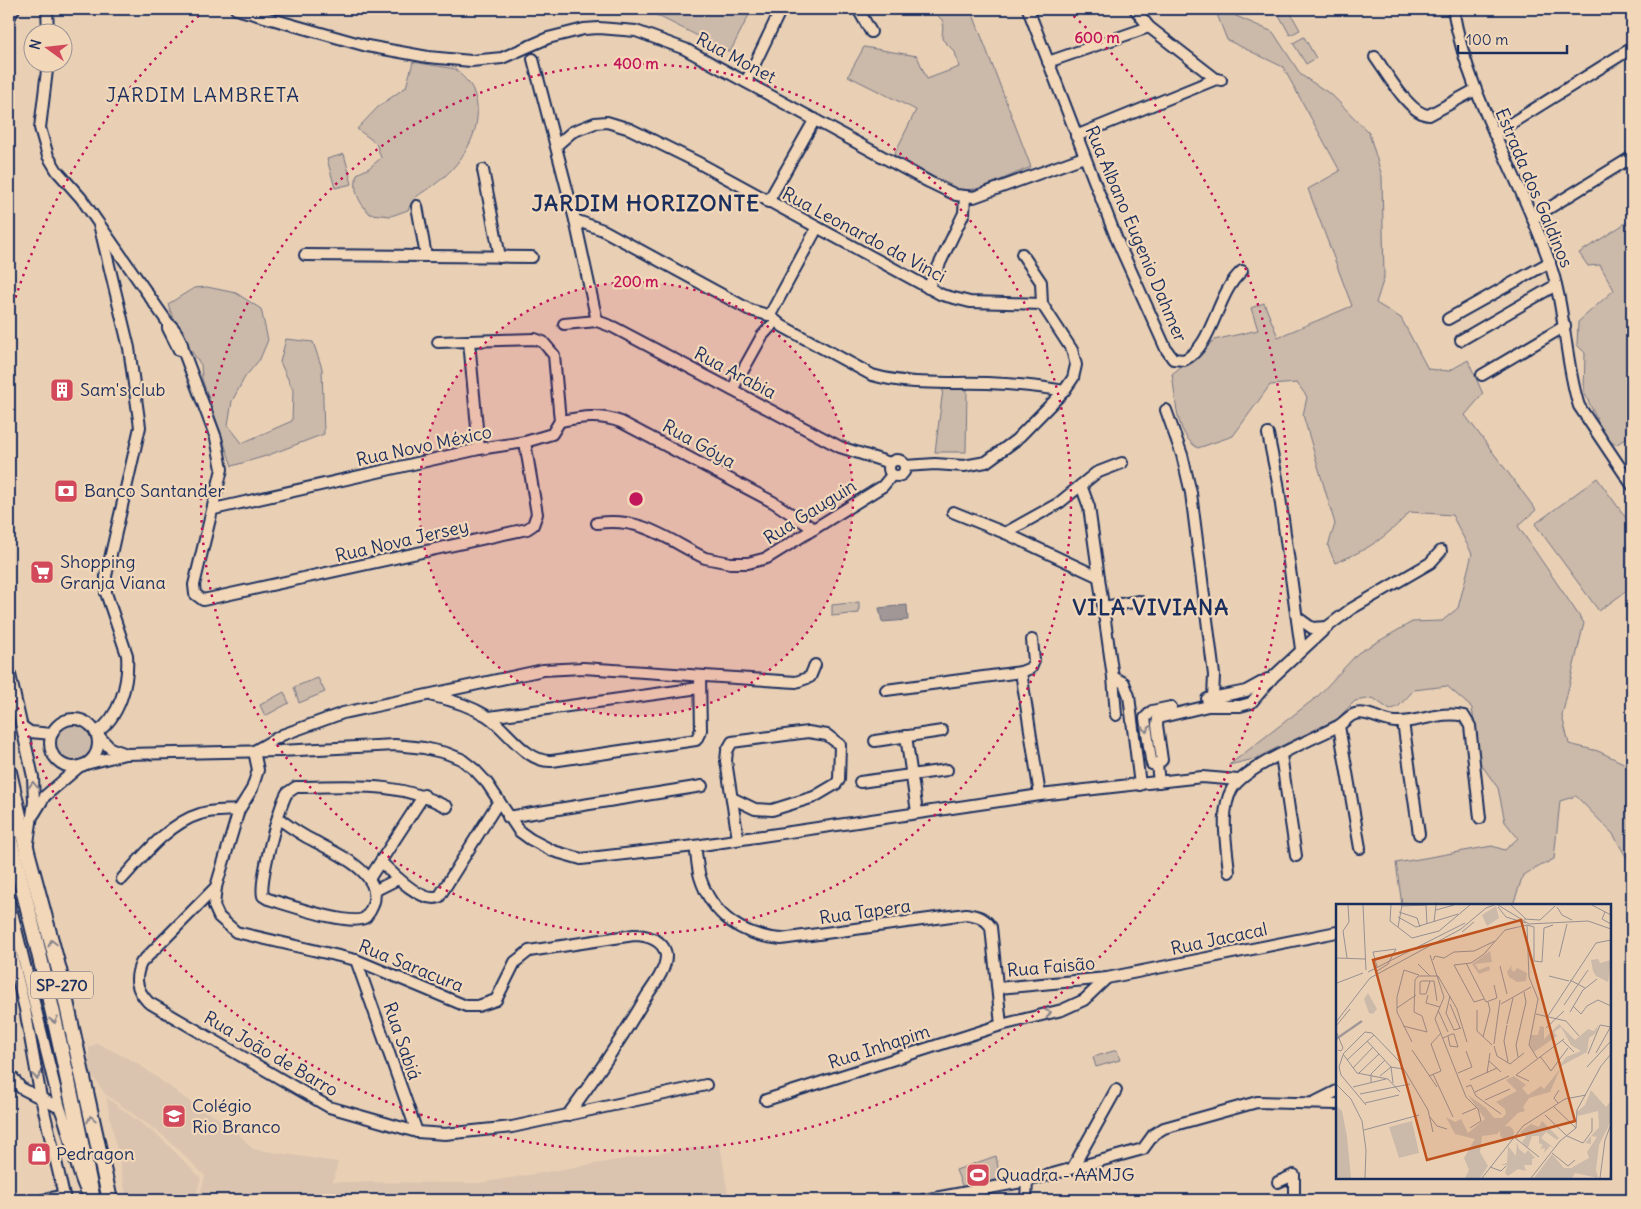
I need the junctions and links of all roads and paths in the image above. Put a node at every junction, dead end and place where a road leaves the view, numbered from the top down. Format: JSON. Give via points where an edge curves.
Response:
{"nodes":[{"id":1,"x":13,"y":9,"type":"edge"},
{"id":2,"x":47,"y":9,"type":"edge"},
{"id":3,"x":236,"y":9,"type":"edge"},
{"id":4,"x":781,"y":9,"type":"edge"},
{"id":5,"x":858,"y":9,"type":"edge"},
{"id":6,"x":1028,"y":9,"type":"edge"},
{"id":7,"x":1135,"y":9,"type":"edge"},
{"id":8,"x":1453,"y":9,"type":"edge"},
{"id":9,"x":9,"y":16,"type":"edge"},
{"id":10,"x":48,"y":22,"type":"edge"},
{"id":11,"x":1149,"y":27,"type":"junction"},
{"id":12,"x":871,"y":32,"type":"dead end"},
{"id":13,"x":1632,"y":48,"type":"edge"},
{"id":14,"x":1375,"y":57,"type":"dead end"},
{"id":15,"x":534,"y":59,"type":"dead end"},
{"id":16,"x":1048,"y":62,"type":"junction"},
{"id":17,"x":47,"y":72,"type":"edge"},
{"id":18,"x":746,"y":82,"type":"junction"},
{"id":19,"x":1475,"y":90,"type":"junction"},
{"id":20,"x":815,"y":119,"type":"junction"},
{"id":21,"x":553,"y":128,"type":"junction"},
{"id":22,"x":572,"y":132,"type":"junction"},
{"id":23,"x":1494,"y":134,"type":"junction"},
{"id":24,"x":1076,"y":136,"type":"junction"},
{"id":25,"x":557,"y":145,"type":"junction"},
{"id":26,"x":1084,"y":157,"type":"junction"},
{"id":27,"x":1632,"y":157,"type":"edge"},
{"id":28,"x":483,"y":170,"type":"dead end"},
{"id":29,"x":965,"y":197,"type":"junction"},
{"id":30,"x":768,"y":202,"type":"junction"},
{"id":31,"x":417,"y":206,"type":"dead end"},
{"id":32,"x":1533,"y":218,"type":"junction"},
{"id":33,"x":575,"y":220,"type":"junction"},
{"id":34,"x":100,"y":228,"type":"junction"},
{"id":35,"x":594,"y":228,"type":"junction"},
{"id":36,"x":816,"y":228,"type":"junction"},
{"id":37,"x":578,"y":236,"type":"junction"},
{"id":38,"x":1022,"y":254,"type":"dead end"},
{"id":39,"x":305,"y":255,"type":"dead end"},
{"id":40,"x":426,"y":256,"type":"junction"},
{"id":41,"x":500,"y":257,"type":"junction"},
{"id":42,"x":532,"y":257,"type":"dead end"},
{"id":43,"x":1550,"y":262,"type":"junction"},
{"id":44,"x":1242,"y":271,"type":"dead end"},
{"id":45,"x":1556,"y":285,"type":"junction"},
{"id":46,"x":928,"y":288,"type":"junction"},
{"id":47,"x":1042,"y":304,"type":"junction"},
{"id":48,"x":1448,"y":319,"type":"dead end"},
{"id":49,"x":596,"y":321,"type":"junction"},
{"id":50,"x":771,"y":321,"type":"junction"},
{"id":51,"x":564,"y":324,"type":"dead end"},
{"id":52,"x":1565,"y":326,"type":"junction"},
{"id":53,"x":1461,"y":340,"type":"dead end"},
{"id":54,"x":470,"y":341,"type":"junction"},
{"id":55,"x":438,"y":342,"type":"dead end"},
{"id":56,"x":1482,"y":375,"type":"dead end"},
{"id":57,"x":732,"y":390,"type":"junction"},
{"id":58,"x":1064,"y":391,"type":"junction"},
{"id":59,"x":1166,"y":410,"type":"dead end"},
{"id":60,"x":560,"y":420,"type":"junction"},
{"id":61,"x":1268,"y":434,"type":"dead end"},
{"id":62,"x":525,"y":442,"type":"junction"},
{"id":63,"x":479,"y":449,"type":"junction"},
{"id":64,"x":890,"y":463,"type":"junction"},
{"id":65,"x":1122,"y":463,"type":"dead end"},
{"id":66,"x":905,"y":466,"type":"junction"},
{"id":67,"x":892,"y":475,"type":"junction"},
{"id":68,"x":1081,"y":485,"type":"junction"},
{"id":69,"x":1632,"y":485,"type":"edge"},
{"id":70,"x":214,"y":509,"type":"junction"},
{"id":71,"x":953,"y":512,"type":"dead end"},
{"id":72,"x":598,"y":523,"type":"dead end"},
{"id":73,"x":814,"y":529,"type":"junction"},
{"id":74,"x":1005,"y":533,"type":"junction"},
{"id":75,"x":1440,"y":550,"type":"dead end"},
{"id":76,"x":1100,"y":577,"type":"junction"},
{"id":77,"x":1139,"y":601,"type":"dead end"},
{"id":78,"x":1104,"y":607,"type":"junction"},
{"id":79,"x":1298,"y":618,"type":"junction"},
{"id":80,"x":1327,"y":627,"type":"junction"},
{"id":81,"x":1032,"y":640,"type":"dead end"},
{"id":82,"x":1302,"y":649,"type":"junction"},
{"id":83,"x":815,"y":665,"type":"dead end"},
{"id":84,"x":9,"y":670,"type":"edge"},
{"id":85,"x":1020,"y":672,"type":"junction"},
{"id":86,"x":1214,"y":675,"type":"junction"},
{"id":87,"x":700,"y":676,"type":"junction"},
{"id":88,"x":1274,"y":676,"type":"junction"},
{"id":89,"x":1113,"y":677,"type":"junction"},
{"id":90,"x":699,"y":688,"type":"junction"},
{"id":91,"x":1252,"y":688,"type":"junction"},
{"id":92,"x":886,"y":690,"type":"dead end"},
{"id":93,"x":1228,"y":694,"type":"junction"},
{"id":94,"x":430,"y":695,"type":"junction"},
{"id":95,"x":1214,"y":701,"type":"junction"},
{"id":96,"x":1251,"y":703,"type":"junction"},
{"id":97,"x":1227,"y":705,"type":"junction"},
{"id":98,"x":1116,"y":715,"type":"dead end"},
{"id":99,"x":489,"y":717,"type":"junction"},
{"id":100,"x":1402,"y":722,"type":"junction"},
{"id":101,"x":1339,"y":726,"type":"junction"},
{"id":102,"x":23,"y":727,"type":"junction"},
{"id":103,"x":942,"y":731,"type":"dead end"},
{"id":104,"x":96,"y":733,"type":"junction"},
{"id":105,"x":52,"y":734,"type":"junction"},
{"id":106,"x":906,"y":736,"type":"junction"},
{"id":107,"x":875,"y":740,"type":"dead end"},
{"id":108,"x":254,"y":751,"type":"junction"},
{"id":109,"x":1161,"y":753,"type":"junction"},
{"id":110,"x":125,"y":754,"type":"junction"},
{"id":111,"x":1150,"y":755,"type":"junction"},
{"id":112,"x":1280,"y":755,"type":"junction"},
{"id":113,"x":1157,"y":765,"type":"junction"},
{"id":114,"x":81,"y":766,"type":"junction"},
{"id":115,"x":947,"y":770,"type":"dead end"},
{"id":116,"x":9,"y":772,"type":"edge"},
{"id":117,"x":911,"y":776,"type":"junction"},
{"id":118,"x":1238,"y":780,"type":"junction"},
{"id":119,"x":860,"y":782,"type":"dead end"},
{"id":120,"x":1159,"y":782,"type":"junction"},
{"id":121,"x":1140,"y":785,"type":"junction"},
{"id":122,"x":702,"y":786,"type":"dead end"},
{"id":123,"x":424,"y":795,"type":"junction"},
{"id":124,"x":1040,"y":795,"type":"junction"},
{"id":125,"x":732,"y":798,"type":"junction"},
{"id":126,"x":499,"y":801,"type":"junction"},
{"id":127,"x":447,"y":807,"type":"dead end"},
{"id":128,"x":239,"y":810,"type":"junction"},
{"id":129,"x":917,"y":812,"type":"junction"},
{"id":130,"x":32,"y":817,"type":"junction"},
{"id":131,"x":508,"y":817,"type":"junction"},
{"id":132,"x":278,"y":818,"type":"junction"},
{"id":133,"x":1480,"y":818,"type":"dead end"},
{"id":134,"x":1419,"y":834,"type":"dead end"},
{"id":135,"x":9,"y":837,"type":"edge"},
{"id":136,"x":738,"y":840,"type":"junction"},
{"id":137,"x":695,"y":846,"type":"junction"},
{"id":138,"x":1360,"y":848,"type":"dead end"},
{"id":139,"x":27,"y":851,"type":"junction"},
{"id":140,"x":1296,"y":856,"type":"dead end"},
{"id":141,"x":381,"y":862,"type":"junction"},
{"id":142,"x":1229,"y":872,"type":"dead end"},
{"id":143,"x":122,"y":879,"type":"dead end"},
{"id":144,"x":369,"y":879,"type":"junction"},
{"id":145,"x":398,"y":879,"type":"junction"},
{"id":146,"x":216,"y":887,"type":"junction"},
{"id":147,"x":374,"y":891,"type":"junction"},
{"id":148,"x":9,"y":900,"type":"edge"},
{"id":149,"x":1336,"y":932,"type":"edge"},
{"id":150,"x":9,"y":943,"type":"edge"},
{"id":151,"x":356,"y":960,"type":"junction"},
{"id":152,"x":1107,"y":978,"type":"junction"},
{"id":153,"x":998,"y":988,"type":"junction"},
{"id":154,"x":1001,"y":1025,"type":"junction"},
{"id":155,"x":9,"y":1073,"type":"edge"},
{"id":156,"x":706,"y":1085,"type":"dead end"},
{"id":157,"x":1116,"y":1090,"type":"dead end"},
{"id":158,"x":1336,"y":1091,"type":"edge"},
{"id":159,"x":41,"y":1098,"type":"junction"},
{"id":160,"x":766,"y":1100,"type":"dead end"},
{"id":161,"x":1312,"y":1103,"type":"junction"},
{"id":162,"x":1336,"y":1104,"type":"edge"},
{"id":163,"x":60,"y":1108,"type":"junction"},
{"id":164,"x":568,"y":1116,"type":"junction"},
{"id":165,"x":417,"y":1132,"type":"junction"},
{"id":166,"x":1073,"y":1167,"type":"junction"},
{"id":167,"x":1027,"y":1181,"type":"junction"},
{"id":168,"x":1278,"y":1182,"type":"dead end"},
{"id":169,"x":65,"y":1198,"type":"edge"},
{"id":170,"x":43,"y":1200,"type":"edge"},
{"id":171,"x":92,"y":1200,"type":"edge"},
{"id":172,"x":110,"y":1200,"type":"edge"},
{"id":173,"x":924,"y":1200,"type":"edge"},
{"id":174,"x":1026,"y":1200,"type":"edge"},
{"id":175,"x":1294,"y":1200,"type":"edge"}],
"edges":[{"from":1,"to":9,"type":"main road"},
{"from":2,"to":10,"type":"street"},
{"from":3,"to":18,"type":"street","name":"Rua Monet","via":[[366,46],[462,61],[502,58],[562,34],[622,29],[684,49]]},
{"from":4,"to":18,"type":"street"},
{"from":5,"to":12,"type":"street"},
{"from":6,"to":16,"type":"street","name":"Rua Albano Eugenio Dahmer"},
{"from":7,"to":11,"type":"street"},
{"from":8,"to":19,"type":"street","name":"Estrada dos Galdinos"},
{"from":11,"to":16,"type":"street"},
{"from":11,"to":24,"type":"street","via":[[1219,80]]},
{"from":13,"to":23,"type":"street"},
{"from":14,"to":19,"type":"street","via":[[1413,109],[1424,115]]},
{"from":15,"to":21,"type":"street"},
{"from":16,"to":24,"type":"street","name":"Rua Albano Eugenio Dahmer"},
{"from":17,"to":34,"type":"street","via":[[40,119],[43,142],[53,166],[81,198]]},
{"from":18,"to":20,"type":"street","name":"Rua Monet"},
{"from":19,"to":23,"type":"street","name":"Estrada dos Galdinos"},
{"from":20,"to":29,"type":"street","name":"Rua Monet","via":[[929,182]]},
{"from":20,"to":30,"type":"street"},
{"from":21,"to":22,"type":"street"},
{"from":21,"to":25,"type":"street"},
{"from":22,"to":25,"type":"street","name":"Rua Leonardo da Vinci"},
{"from":22,"to":30,"type":"street","name":"Rua Leonardo da Vinci","via":[[596,123],[607,122],[624,127],[697,162]]},
{"from":23,"to":32,"type":"street","name":"Estrada dos Galdinos"},
{"from":24,"to":26,"type":"street","name":"Rua Albano Eugenio Dahmer"},
{"from":25,"to":33,"type":"street"},
{"from":26,"to":29,"type":"street","via":[[974,197]]},
{"from":26,"to":44,"type":"street","name":"Rua Albano Eugenio Dahmer","via":[[1117,240],[1173,359],[1184,360],[1201,346],[1226,289]]},
{"from":27,"to":32,"type":"street"},
{"from":28,"to":41,"type":"street"},
{"from":29,"to":46,"type":"street","via":[[964,213]]},
{"from":30,"to":36,"type":"street","name":"Rua Leonardo da Vinci"},
{"from":31,"to":40,"type":"street"},
{"from":32,"to":43,"type":"street","name":"Estrada dos Galdinos"},
{"from":33,"to":35,"type":"street"},
{"from":33,"to":37,"type":"street"},
{"from":34,"to":70,"type":"street","via":[[168,323],[179,350],[183,350],[221,459]]},
{"from":34,"to":104,"type":"street","via":[[127,340],[140,427],[106,576],[106,593],[128,665],[118,707],[107,726]]},
{"from":35,"to":37,"type":"street"},
{"from":35,"to":50,"type":"street","via":[[663,261]]},
{"from":36,"to":46,"type":"street","name":"Rua Leonardo da Vinci"},
{"from":36,"to":50,"type":"street"},
{"from":37,"to":49,"type":"street"},
{"from":38,"to":47,"type":"street","via":[[1041,282]]},
{"from":39,"to":40,"type":"street"},
{"from":40,"to":41,"type":"street"},
{"from":41,"to":42,"type":"street"},
{"from":43,"to":45,"type":"street","name":"Estrada dos Galdinos"},
{"from":43,"to":48,"type":"street"},
{"from":45,"to":52,"type":"street","name":"Estrada dos Galdinos"},
{"from":45,"to":53,"type":"street"},
{"from":46,"to":47,"type":"street","name":"Rua Leonardo da Vinci","via":[[970,302]]},
{"from":47,"to":58,"type":"street","via":[[1074,355],[1076,371]]},
{"from":49,"to":51,"type":"street","name":"Rua Arabia"},
{"from":49,"to":57,"type":"street","name":"Rua Arabia","via":[[634,336]]},
{"from":50,"to":57,"type":"street"},
{"from":50,"to":58,"type":"street","via":[[872,375],[894,381],[988,383]]},
{"from":52,"to":56,"type":"street"},
{"from":52,"to":69,"type":"street","name":"Estrada dos Galdinos","via":[[1574,392],[1579,406]]},
{"from":54,"to":55,"type":"street"},
{"from":54,"to":60,"type":"street","via":[[535,339],[549,347],[555,360]]},
{"from":54,"to":63,"type":"street"},
{"from":57,"to":64,"type":"street","name":"Rua Arabia","via":[[840,447]]},
{"from":58,"to":66,"type":"street","name":"Rua Arabia","via":[[1016,440],[986,462]]},
{"from":59,"to":86,"type":"street","via":[[1191,493]]},
{"from":60,"to":62,"type":"street","name":"Rua Novo México","via":[[552,434]]},
{"from":60,"to":73,"type":"street","name":"Rua Góya","via":[[594,416],[622,422],[773,502]]},
{"from":61,"to":79,"type":"street"},
{"from":62,"to":63,"type":"street","name":"Rua Novo México"},
{"from":62,"to":70,"type":"street","name":"Rua Nova Jersey","via":[[537,514],[527,530],[203,600],[195,594],[194,585]]},
{"from":63,"to":70,"type":"street","name":"Rua Novo México"},
{"from":64,"to":66,"type":"street","name":"Rua Arabia","via":[[898,459]]},
{"from":64,"to":67,"type":"street","via":[[888,470]]},
{"from":65,"to":68,"type":"street","via":[[1104,469]]},
{"from":66,"to":67,"type":"street","via":[[901,475]]},
{"from":67,"to":73,"type":"street","name":"Rua Gauguin","via":[[883,486]]},
{"from":68,"to":74,"type":"street","via":[[1059,503]]},
{"from":68,"to":76,"type":"street","via":[[1089,507]]},
{"from":71,"to":74,"type":"street"},
{"from":72,"to":73,"type":"street","name":"Rua Gauguin","via":[[637,524],[705,558],[730,563],[767,558]]},
{"from":74,"to":76,"type":"street"},
{"from":75,"to":80,"type":"street","via":[[1430,563]]},
{"from":76,"to":78,"type":"street"},
{"from":77,"to":78,"type":"street"},
{"from":78,"to":89,"type":"street"},
{"from":79,"to":80,"type":"street","via":[[1312,628]]},
{"from":79,"to":82,"type":"street"},
{"from":80,"to":82,"type":"street"},
{"from":81,"to":85,"type":"street","via":[[1034,661],[1031,668]]},
{"from":82,"to":88,"type":"street"},
{"from":83,"to":87,"type":"street","via":[[810,677],[796,682]]},
{"from":84,"to":102,"type":"street"},
{"from":85,"to":92,"type":"street"},
{"from":85,"to":124,"type":"street"},
{"from":86,"to":93,"type":"street"},
{"from":86,"to":95,"type":"street"},
{"from":87,"to":90,"type":"street"},
{"from":87,"to":94,"type":"street","via":[[557,668]]},
{"from":88,"to":91,"type":"street"},
{"from":88,"to":96,"type":"street"},
{"from":89,"to":98,"type":"street"},
{"from":89,"to":121,"type":"street","via":[[1124,683],[1129,696]]},
{"from":90,"to":99,"type":"street"},
{"from":90,"to":99,"type":"street","via":[[701,730],[693,742],[545,762],[535,758]]},
{"from":91,"to":93,"type":"street"},
{"from":91,"to":96,"type":"street"},
{"from":93,"to":95,"type":"street"},
{"from":93,"to":97,"type":"street"},
{"from":94,"to":99,"type":"street","via":[[459,702]]},
{"from":94,"to":108,"type":"street","via":[[343,713],[282,735]]},
{"from":95,"to":97,"type":"street"},
{"from":95,"to":109,"type":"street","via":[[1158,718]]},
{"from":95,"to":111,"type":"street","one_way":true,"via":[[1152,711],[1147,715],[1145,724]]},
{"from":96,"to":97,"type":"street"},
{"from":100,"to":101,"type":"street","via":[[1360,713],[1353,714]]},
{"from":100,"to":133,"type":"street","via":[[1450,714],[1464,716],[1470,726]]},
{"from":100,"to":134,"type":"street"},
{"from":101,"to":112,"type":"street"},
{"from":101,"to":138,"type":"street"},
{"from":102,"to":105,"type":"street","via":[[30,732]]},
{"from":130,"to":102,"type":"street","one_way":true,"via":[[33,777]]},
{"from":103,"to":106,"type":"street"},
{"from":104,"to":105,"type":"street","via":[[92,726],[78,719],[62,722]]},
{"from":104,"to":110,"type":"street","via":[[110,748]]},
{"from":104,"to":114,"type":"street","via":[[94,756]]},
{"from":105,"to":114,"type":"street","via":[[50,747],[56,759],[67,766]]},
{"from":106,"to":107,"type":"street"},
{"from":106,"to":117,"type":"street"},
{"from":108,"to":110,"type":"street"},
{"from":108,"to":126,"type":"street","via":[[395,745],[446,752],[461,759],[487,783]]},
{"from":108,"to":128,"type":"street","name":"Rua Saracura","via":[[258,770],[252,789]]},
{"from":109,"to":111,"type":"street"},
{"from":109,"to":113,"type":"street","via":[[1162,760]]},
{"from":110,"to":114,"type":"street"},
{"from":111,"to":113,"type":"street","via":[[1152,764]]},
{"from":112,"to":118,"type":"street"},
{"from":112,"to":140,"type":"street"},
{"from":113,"to":120,"type":"street"},
{"from":114,"to":130,"type":"street","via":[[45,796]]},
{"from":115,"to":117,"type":"street"},
{"from":116,"to":139,"type":"highway","number":"SP-270"},
{"from":117,"to":119,"type":"street"},
{"from":117,"to":129,"type":"street"},
{"from":118,"to":120,"type":"street","via":[[1202,777]]},
{"from":118,"to":142,"type":"street","via":[[1230,793],[1226,814]]},
{"from":120,"to":121,"type":"street"},
{"from":121,"to":124,"type":"street"},
{"from":122,"to":131,"type":"street"},
{"from":123,"to":127,"type":"street"},
{"from":123,"to":132,"type":"street","via":[[384,787],[296,787],[284,797]]},
{"from":123,"to":141,"type":"street"},
{"from":124,"to":129,"type":"street"},
{"from":125,"to":125,"type":"street","via":[[765,811],[814,797],[839,780],[840,745],[827,735],[808,732],[732,742],[726,761]]},
{"from":125,"to":136,"type":"street"},
{"from":126,"to":131,"type":"street"},
{"from":126,"to":145,"type":"street","via":[[439,897],[426,897]]},
{"from":128,"to":143,"type":"street","via":[[202,813],[188,818],[140,858]]},
{"from":128,"to":146,"type":"street","name":"Rua Saracura"},
{"from":129,"to":136,"type":"street"},
{"from":130,"to":139,"type":"street"},
{"from":131,"to":137,"type":"street","via":[[519,831],[541,846],[581,859]]},
{"from":132,"to":144,"type":"street","via":[[340,853]]},
{"from":132,"to":147,"type":"street","via":[[262,882],[263,896],[358,921],[370,913]]},
{"from":135,"to":171,"type":"highway","number":"SP-270","one_way":true,"via":[[65,1068]]},
{"from":136,"to":137,"type":"street"},
{"from":137,"to":153,"type":"street","name":"Rua Tapera","via":[[699,876],[709,899],[726,918],[760,938],[782,940],[966,914],[978,916],[991,927]]},
{"from":172,"to":139,"type":"highway","number":"SP-270","one_way":true,"via":[[59,970]]},
{"from":141,"to":144,"type":"street"},
{"from":141,"to":145,"type":"street"},
{"from":144,"to":147,"type":"street"},
{"from":145,"to":147,"type":"street"},
{"from":146,"to":151,"type":"street","name":"Rua Saracura","via":[[214,906],[219,917],[236,932]]},
{"from":146,"to":165,"type":"street","name":"Rua João de Barro","via":[[141,963],[137,973],[140,993],[148,1002],[318,1102],[339,1111]]},
{"from":148,"to":163,"type":"street"},
{"from":149,"to":152,"type":"street","name":"Rua Jacacal"},
{"from":150,"to":159,"type":"street","one_way":true},
{"from":151,"to":164,"type":"street","name":"Rua Saracura","via":[[466,1006],[478,1006],[496,1000],[515,962],[529,952],[634,935],[656,941],[666,954],[657,979],[613,1053]]},
{"from":151,"to":165,"type":"street","name":"Rua Sabiá"},
{"from":152,"to":153,"type":"street","name":"Rua Faisão"},
{"from":154,"to":152,"type":"street","name":"Rua Faisão","one_way":true,"via":[[1074,1005],[1097,990]]},
{"from":153,"to":154,"type":"street","name":"Rua Tapera"},
{"from":154,"to":160,"type":"street","name":"Rua Inhapim"},
{"from":155,"to":159,"type":"street","via":[[21,1088]]},
{"from":156,"to":164,"type":"street","name":"Rua João de Barro"},
{"from":157,"to":166,"type":"street"},
{"from":158,"to":161,"type":"street"},
{"from":159,"to":163,"type":"street"},
{"from":159,"to":169,"type":"street"},
{"from":161,"to":162,"type":"street"},
{"from":161,"to":166,"type":"street","via":[[1257,1102],[1181,1122],[1159,1131],[1143,1149]]},
{"from":163,"to":171,"type":"street","via":[[69,1129],[83,1185]]},
{"from":164,"to":165,"type":"street","name":"Rua João de Barro","via":[[477,1131]]},
{"from":166,"to":167,"type":"street"},
{"from":167,"to":173,"type":"street"},
{"from":167,"to":174,"type":"street"},
{"from":168,"to":175,"type":"street","via":[[1294,1175]]},
{"from":169,"to":170,"type":"street"}]}
